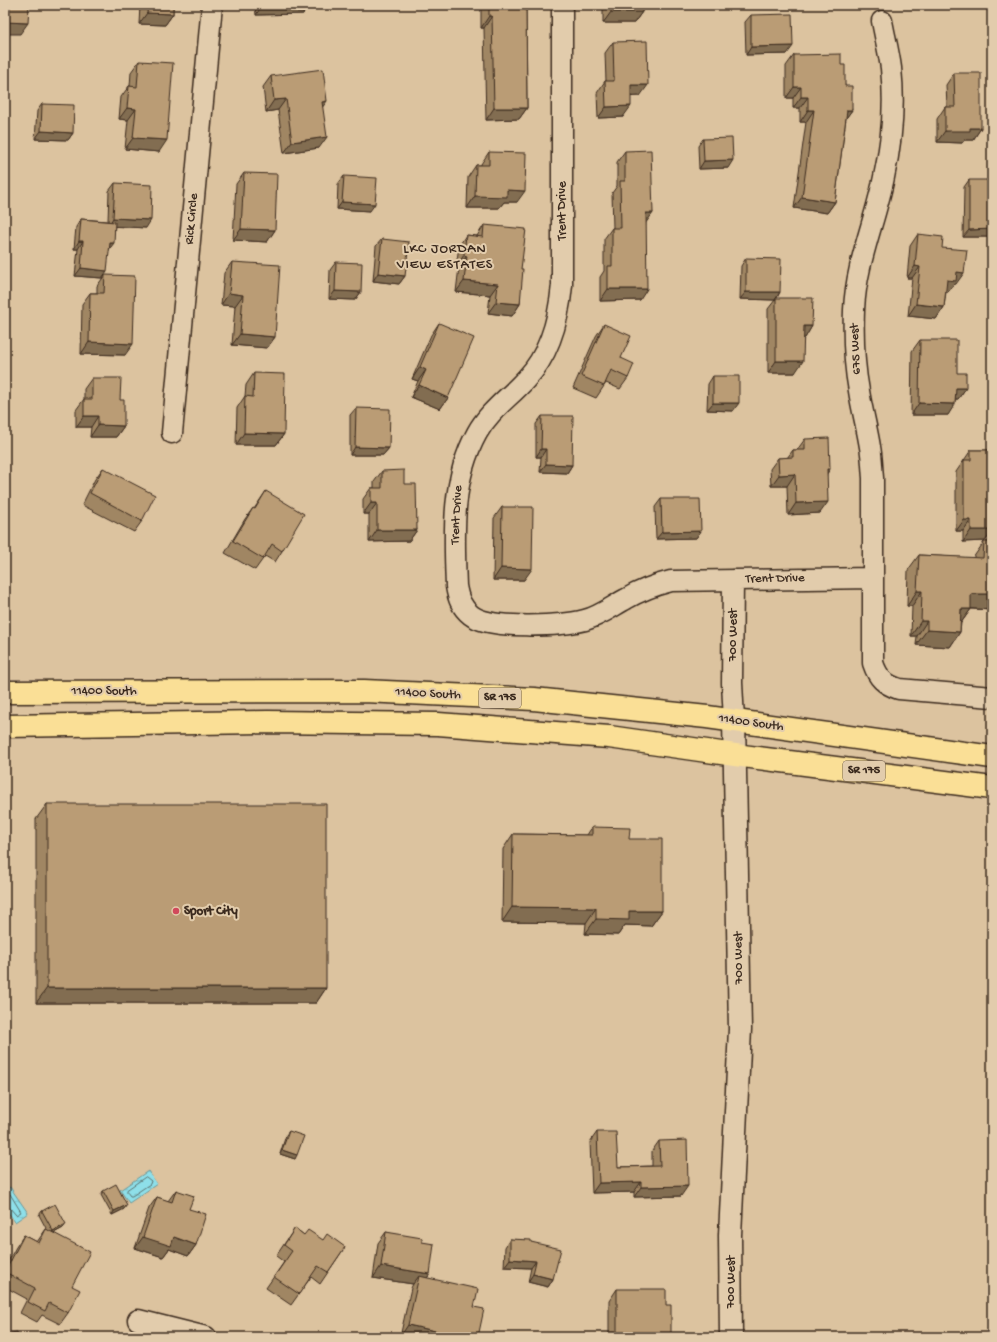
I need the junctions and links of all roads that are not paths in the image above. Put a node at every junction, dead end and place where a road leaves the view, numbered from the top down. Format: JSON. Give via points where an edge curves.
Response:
{"nodes":[{"id":1,"x":212,"y":5,"type":"edge"},
{"id":2,"x":562,"y":5,"type":"edge"},
{"id":3,"x":882,"y":21,"type":"dead end"},
{"id":4,"x":172,"y":433,"type":"dead end"},
{"id":5,"x":873,"y":578,"type":"junction"},
{"id":6,"x":733,"y":580,"type":"junction"},
{"id":7,"x":5,"y":692,"type":"edge"},
{"id":8,"x":992,"y":697,"type":"edge"},
{"id":9,"x":734,"y":720,"type":"junction"},
{"id":10,"x":5,"y":726,"type":"edge"},
{"id":11,"x":735,"y":755,"type":"junction"},
{"id":12,"x":992,"y":757,"type":"edge"},
{"id":13,"x":992,"y":788,"type":"edge"},
{"id":14,"x":138,"y":1320,"type":"dead end"},
{"id":15,"x":206,"y":1337,"type":"edge"},
{"id":16,"x":731,"y":1337,"type":"edge"}],
"edges":[{"from":1,"to":4,"type":"street","name":"Rick Circle"},
{"from":2,"to":6,"type":"street","name":"Trent Drive","via":[[562,285],[557,321],[548,345],[527,379],[489,415],[467,454],[456,505],[458,598],[463,608],[484,622],[567,623],[586,620],[648,587],[671,581]]},
{"from":3,"to":5,"type":"street","name":"675 West","via":[[890,68],[892,123],[884,178],[862,256],[854,309],[855,364],[871,448]]},
{"from":5,"to":6,"type":"street","name":"Trent Drive"},
{"from":5,"to":8,"type":"street","name":"675 West","via":[[873,663],[882,680],[889,686],[910,691]]},
{"from":6,"to":9,"type":"street","name":"700 West"},
{"from":7,"to":9,"type":"main road","name":"11400 South","number":"SR 175","via":[[364,691],[534,699]]},
{"from":9,"to":11,"type":"street","name":"700 West"},
{"from":9,"to":12,"type":"main road","name":"11400 South","number":"SR 175"},
{"from":10,"to":11,"type":"main road","number":"SR 175","via":[[268,722],[438,724],[609,737]]},
{"from":11,"to":13,"type":"main road","number":"SR 175"},
{"from":11,"to":16,"type":"street","name":"700 West","via":[[740,1029],[730,1235]]},
{"from":14,"to":15,"type":"street"}]}
